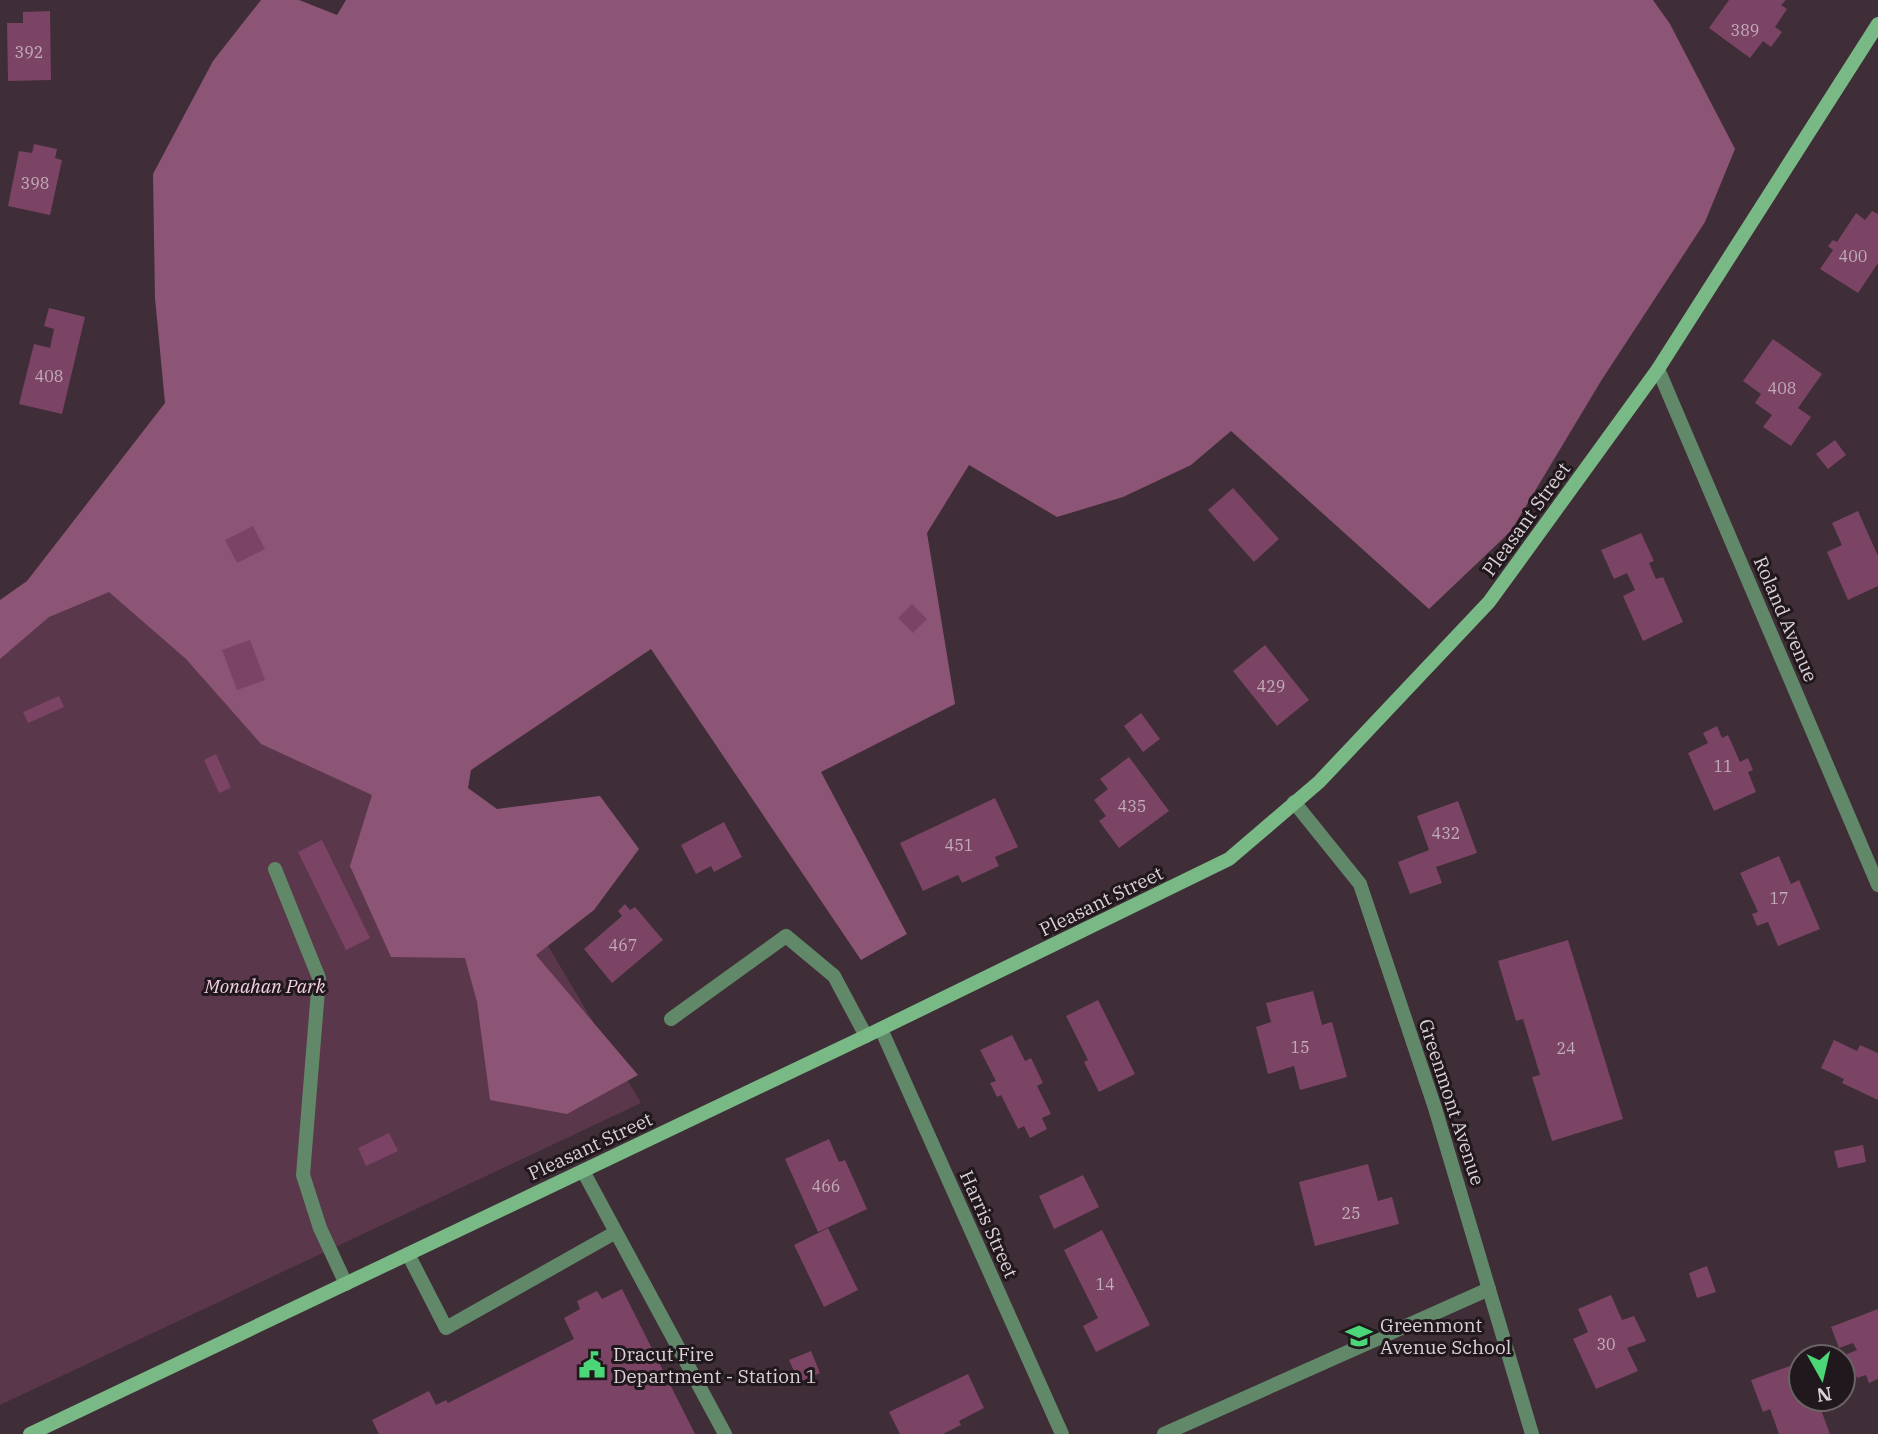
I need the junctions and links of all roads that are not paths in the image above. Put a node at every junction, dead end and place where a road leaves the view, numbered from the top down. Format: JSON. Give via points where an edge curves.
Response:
{"nodes":[{"id":1,"x":1878,"y":24,"type":"edge"},
{"id":2,"x":1658,"y":369,"type":"junction"},
{"id":3,"x":1294,"y":802,"type":"junction"},
{"id":4,"x":275,"y":869,"type":"dead end"},
{"id":5,"x":1878,"y":885,"type":"edge"},
{"id":6,"x":671,"y":1018,"type":"dead end"},
{"id":7,"x":881,"y":1029,"type":"junction"},
{"id":8,"x":866,"y":1036,"type":"junction"},
{"id":9,"x":583,"y":1171,"type":"junction"},
{"id":10,"x":616,"y":1233,"type":"junction"},
{"id":11,"x":408,"y":1254,"type":"junction"},
{"id":12,"x":346,"y":1284,"type":"junction"},
{"id":13,"x":1489,"y":1289,"type":"junction"},
{"id":14,"x":33,"y":1433,"type":"edge"},
{"id":15,"x":725,"y":1434,"type":"edge"},
{"id":16,"x":1062,"y":1434,"type":"edge"},
{"id":17,"x":1164,"y":1434,"type":"edge"},
{"id":18,"x":1532,"y":1434,"type":"edge"}],
"edges":[{"from":1,"to":2,"type":"main road","name":"Pleasant Street"},
{"from":2,"to":3,"type":"main road","name":"Pleasant Street","via":[[1489,602],[1319,782]]},
{"from":2,"to":5,"type":"street","name":"Roland Avenue"},
{"from":3,"to":7,"type":"main road","name":"Pleasant Street","via":[[1229,859]]},
{"from":3,"to":13,"type":"street","name":"Greenmont Avenue","via":[[1360,884]]},
{"from":4,"to":12,"type":"street","via":[[319,978],[303,1175],[320,1228]]},
{"from":6,"to":8,"type":"street","via":[[786,936],[834,976]]},
{"from":7,"to":8,"type":"main road","name":"Pleasant Street"},
{"from":7,"to":16,"type":"street","name":"Harris Street"},
{"from":8,"to":9,"type":"main road","name":"Pleasant Street"},
{"from":9,"to":10,"type":"street"},
{"from":9,"to":11,"type":"main road","name":"Pleasant Street"},
{"from":10,"to":11,"type":"street","via":[[446,1328]]},
{"from":10,"to":15,"type":"street"},
{"from":11,"to":12,"type":"main road","name":"Pleasant Street"},
{"from":12,"to":14,"type":"main road","name":"Pleasant Street"},
{"from":13,"to":17,"type":"street"},
{"from":13,"to":18,"type":"street","name":"Greenmont Avenue"}]}
